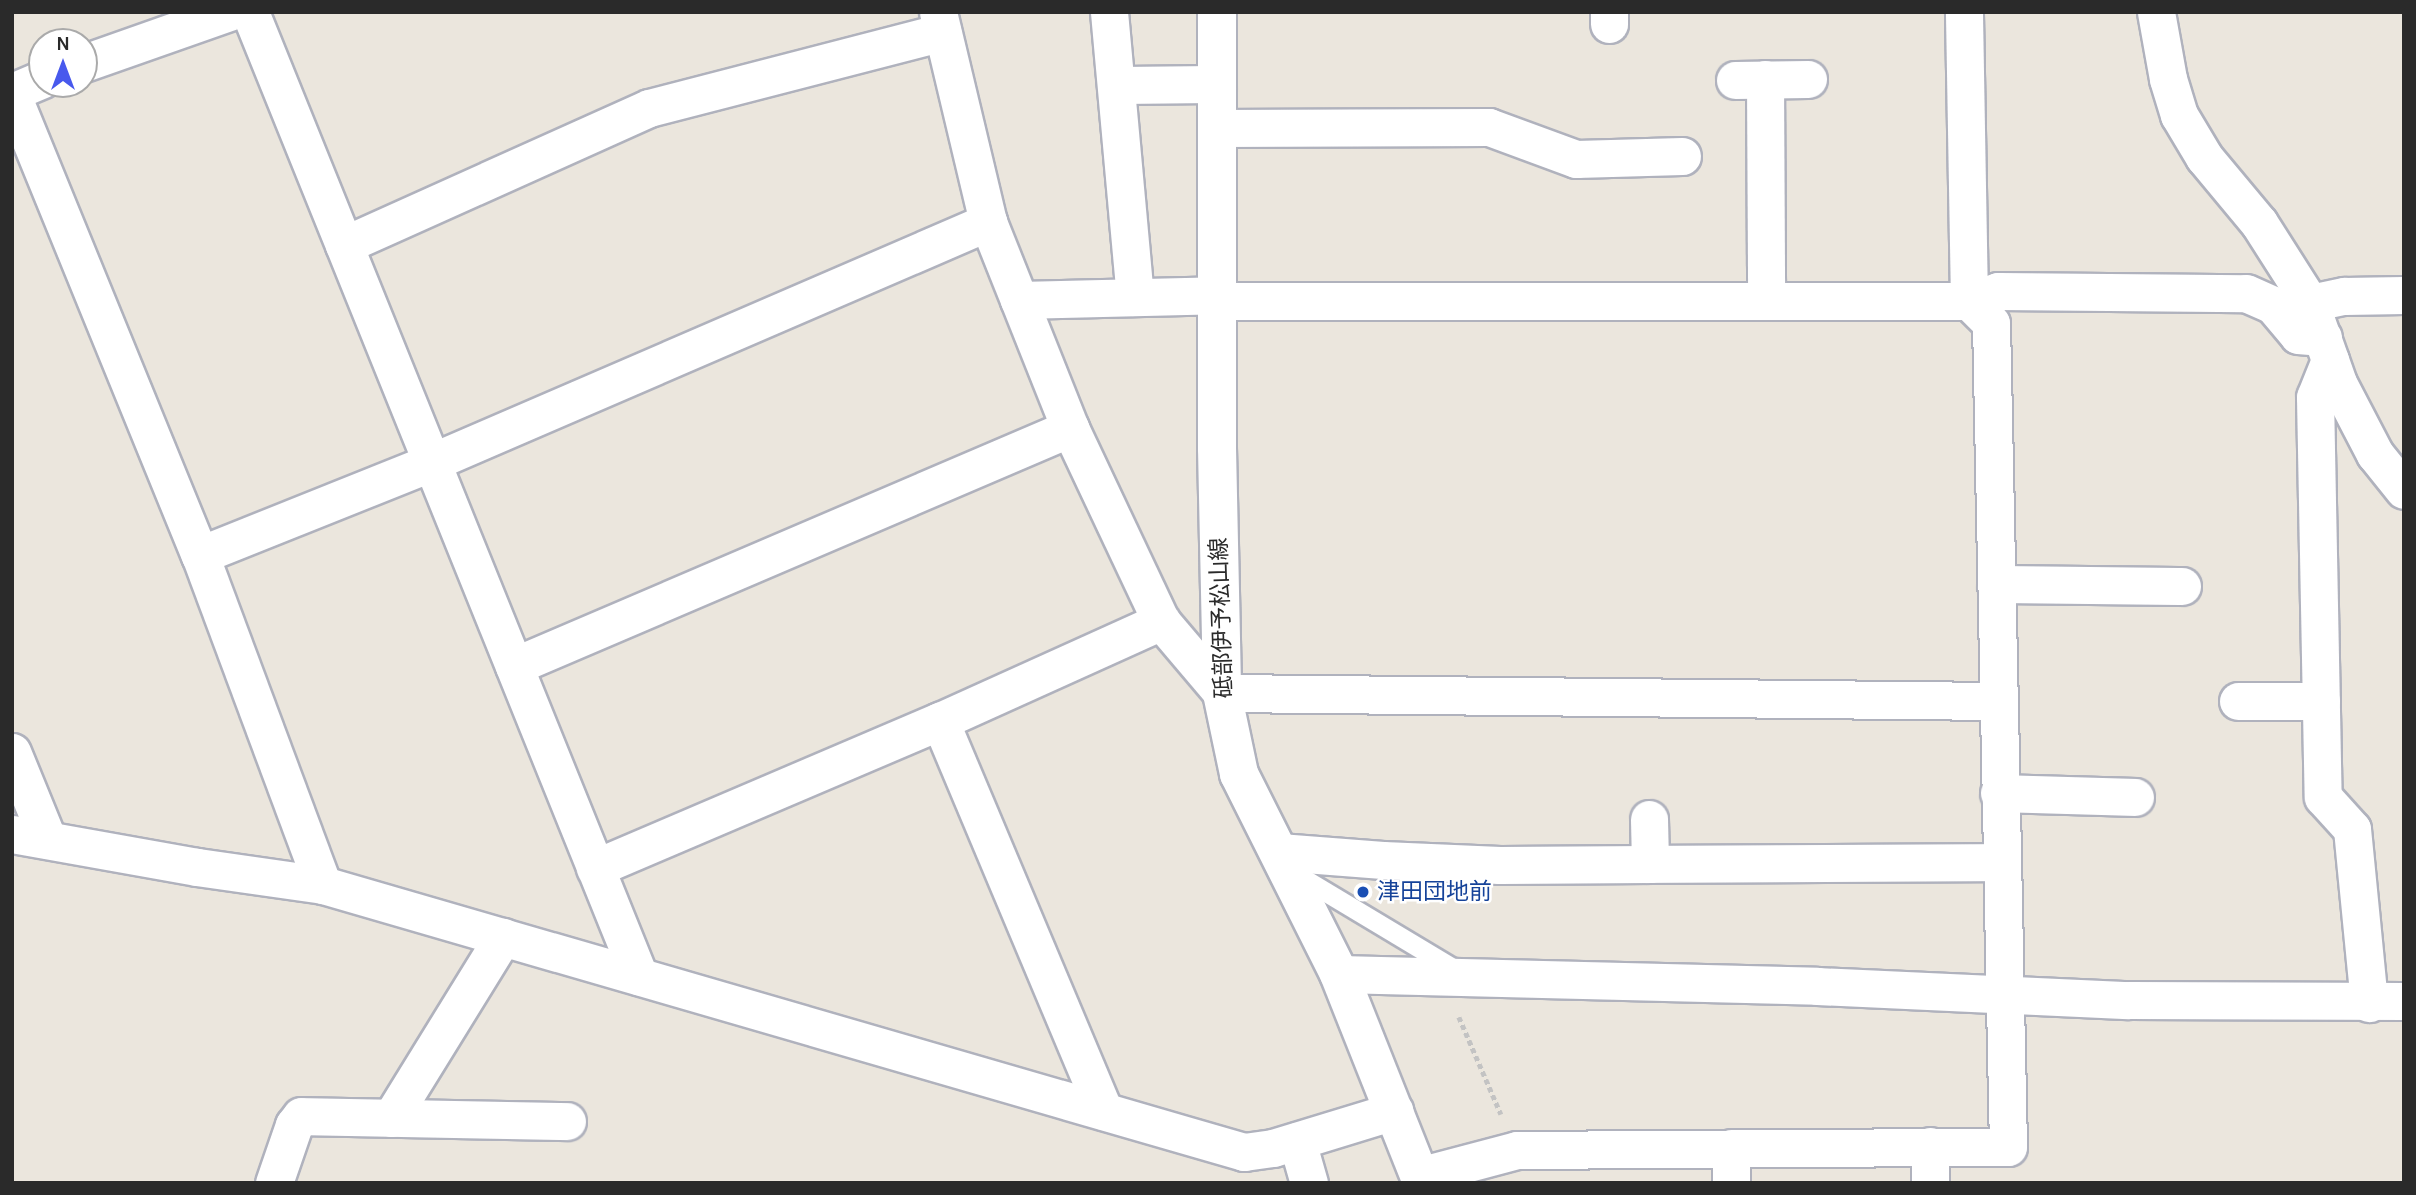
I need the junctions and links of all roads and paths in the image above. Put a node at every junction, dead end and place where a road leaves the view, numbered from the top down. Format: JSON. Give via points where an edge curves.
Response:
{"nodes":[{"id":1,"x":229,"y":12,"type":"edge"},
{"id":2,"x":250,"y":12,"type":"edge"},
{"id":3,"x":1109,"y":12,"type":"edge"},
{"id":4,"x":1217,"y":12,"type":"edge"},
{"id":5,"x":1964,"y":12,"type":"edge"},
{"id":6,"x":2156,"y":12,"type":"edge"},
{"id":7,"x":940,"y":22,"type":"edge"},
{"id":8,"x":98,"y":58,"type":"edge"},
{"id":9,"x":1808,"y":79,"type":"dead end"},
{"id":10,"x":1217,"y":84,"type":"junction"},
{"id":11,"x":1116,"y":85,"type":"junction"},
{"id":12,"x":28,"y":86,"type":"edge"},
{"id":13,"x":12,"y":93,"type":"edge"},
{"id":14,"x":1217,"y":128,"type":"junction"},
{"id":15,"x":1682,"y":156,"type":"dead end"},
{"id":16,"x":988,"y":222,"type":"junction"},
{"id":17,"x":344,"y":245,"type":"junction"},
{"id":18,"x":2404,"y":295,"type":"edge"},
{"id":19,"x":1135,"y":297,"type":"junction"},
{"id":20,"x":1217,"y":298,"type":"junction"},
{"id":21,"x":1019,"y":300,"type":"junction"},
{"id":22,"x":1766,"y":301,"type":"junction"},
{"id":23,"x":1969,"y":301,"type":"junction"},
{"id":24,"x":2310,"y":303,"type":"junction"},
{"id":25,"x":2326,"y":349,"type":"junction"},
{"id":26,"x":1070,"y":428,"type":"junction"},
{"id":27,"x":432,"y":462,"type":"junction"},
{"id":28,"x":2404,"y":490,"type":"edge"},
{"id":29,"x":200,"y":555,"type":"junction"},
{"id":30,"x":1996,"y":584,"type":"junction"},
{"id":31,"x":2182,"y":586,"type":"dead end"},
{"id":32,"x":1161,"y":621,"type":"junction"},
{"id":33,"x":514,"y":666,"type":"junction"},
{"id":34,"x":1222,"y":693,"type":"junction"},
{"id":35,"x":1998,"y":701,"type":"junction"},
{"id":36,"x":2238,"y":701,"type":"dead end"},
{"id":37,"x":2321,"y":701,"type":"junction"},
{"id":38,"x":940,"y":721,"type":"junction"},
{"id":39,"x":12,"y":752,"type":"edge"},
{"id":40,"x":1999,"y":793,"type":"junction"},
{"id":41,"x":2135,"y":797,"type":"dead end"},
{"id":42,"x":1649,"y":819,"type":"dead end"},
{"id":43,"x":12,"y":834,"type":"edge"},
{"id":44,"x":48,"y":840,"type":"junction"},
{"id":45,"x":1284,"y":861,"type":"junction"},
{"id":46,"x":2001,"y":862,"type":"junction"},
{"id":47,"x":1650,"y":864,"type":"junction"},
{"id":48,"x":596,"y":868,"type":"junction"},
{"id":49,"x":323,"y":884,"type":"junction"},
{"id":50,"x":503,"y":937,"type":"junction"},
{"id":51,"x":1339,"y":974,"type":"junction"},
{"id":52,"x":639,"y":976,"type":"junction"},
{"id":53,"x":1455,"y":978,"type":"junction"},
{"id":54,"x":2003,"y":994,"type":"junction"},
{"id":55,"x":2386,"y":1002,"type":"edge"},
{"id":56,"x":1104,"y":1111,"type":"junction"},
{"id":57,"x":1394,"y":1111,"type":"junction"},
{"id":58,"x":391,"y":1118,"type":"junction"},
{"id":59,"x":568,"y":1121,"type":"dead end"},
{"id":60,"x":1297,"y":1141,"type":"junction"},
{"id":61,"x":1930,"y":1146,"type":"junction"},
{"id":62,"x":1517,"y":1150,"type":"junction"},
{"id":63,"x":1731,"y":1166,"type":"edge"},
{"id":64,"x":1421,"y":1179,"type":"edge"},
{"id":65,"x":274,"y":1183,"type":"edge"},
{"id":66,"x":1308,"y":1183,"type":"edge"},
{"id":67,"x":1930,"y":1183,"type":"edge"}],
"edges":[{"from":1,"to":8,"type":"street"},
{"from":2,"to":17,"type":"street"},
{"from":3,"to":11,"type":"street"},
{"from":4,"to":10,"type":"main road","name":"砥部伊予松山線"},
{"from":5,"to":23,"type":"street"},
{"from":6,"to":24,"type":"street","via":[[2179,115],[2204,157],[2259,223]]},
{"from":7,"to":16,"type":"street"},
{"from":7,"to":17,"type":"street","via":[[649,108]]},
{"from":9,"to":22,"type":"street","via":[[1750,80]]},
{"from":10,"to":11,"type":"street"},
{"from":10,"to":14,"type":"main road","name":"砥部伊予松山線"},
{"from":11,"to":19,"type":"street"},
{"from":12,"to":13,"type":"street"},
{"from":13,"to":29,"type":"street"},
{"from":14,"to":15,"type":"street","via":[[1489,127],[1576,159]]},
{"from":14,"to":20,"type":"main road","name":"砥部伊予松山線"},
{"from":16,"to":21,"type":"street"},
{"from":16,"to":27,"type":"street"},
{"from":17,"to":27,"type":"street"},
{"from":18,"to":24,"type":"street","via":[[2344,296]]},
{"from":19,"to":20,"type":"street"},
{"from":19,"to":21,"type":"street"},
{"from":20,"to":22,"type":"street"},
{"from":20,"to":34,"type":"main road","name":"砥部伊予松山線"},
{"from":21,"to":26,"type":"street"},
{"from":22,"to":23,"type":"street"},
{"from":23,"to":25,"type":"street","via":[[1998,291],[2246,293],[2273,305],[2298,335]]},
{"from":23,"to":30,"type":"street","via":[[1991,323]]},
{"from":24,"to":25,"type":"street"},
{"from":25,"to":28,"type":"street","via":[[2338,383],[2375,454]]},
{"from":25,"to":37,"type":"street","via":[[2315,397]]},
{"from":26,"to":32,"type":"street"},
{"from":26,"to":33,"type":"street"},
{"from":27,"to":29,"type":"street"},
{"from":27,"to":33,"type":"street"},
{"from":29,"to":49,"type":"street"},
{"from":30,"to":31,"type":"street"},
{"from":30,"to":35,"type":"street"},
{"from":32,"to":34,"type":"street"},
{"from":32,"to":38,"type":"street"},
{"from":33,"to":48,"type":"street"},
{"from":34,"to":35,"type":"street"},
{"from":34,"to":45,"type":"main road","name":"砥部伊予松山線","via":[[1239,774]]},
{"from":35,"to":40,"type":"street"},
{"from":36,"to":37,"type":"street"},
{"from":37,"to":55,"type":"street","via":[[2323,797],[2352,829]]},
{"from":38,"to":48,"type":"street"},
{"from":38,"to":56,"type":"street"},
{"from":39,"to":44,"type":"street"},
{"from":40,"to":41,"type":"street"},
{"from":40,"to":46,"type":"street"},
{"from":42,"to":47,"type":"street"},
{"from":43,"to":44,"type":"street"},
{"from":44,"to":49,"type":"street"},
{"from":45,"to":47,"type":"street"},
{"from":45,"to":51,"type":"main road","name":"砥部伊予松山線"},
{"from":45,"to":53,"type":"lane"},
{"from":46,"to":47,"type":"street"},
{"from":46,"to":54,"type":"street"},
{"from":48,"to":52,"type":"street"},
{"from":49,"to":50,"type":"street"},
{"from":50,"to":52,"type":"street"},
{"from":50,"to":58,"type":"street"},
{"from":51,"to":53,"type":"street"},
{"from":51,"to":57,"type":"main road","name":"砥部伊予松山線"},
{"from":52,"to":56,"type":"street"},
{"from":53,"to":54,"type":"street"},
{"from":53,"to":62,"type":"path"},
{"from":54,"to":55,"type":"street"},
{"from":54,"to":61,"type":"street","via":[[2008,1147]]},
{"from":56,"to":60,"type":"street","via":[[1244,1152]]},
{"from":57,"to":60,"type":"street"},
{"from":57,"to":64,"type":"main road","name":"砥部伊予松山線"},
{"from":58,"to":59,"type":"street"},
{"from":58,"to":65,"type":"street","via":[[302,1116],[294,1125]]},
{"from":60,"to":66,"type":"street"},
{"from":61,"to":63,"type":"street"},
{"from":61,"to":67,"type":"street"},
{"from":62,"to":63,"type":"street"},
{"from":62,"to":64,"type":"street"}]}
